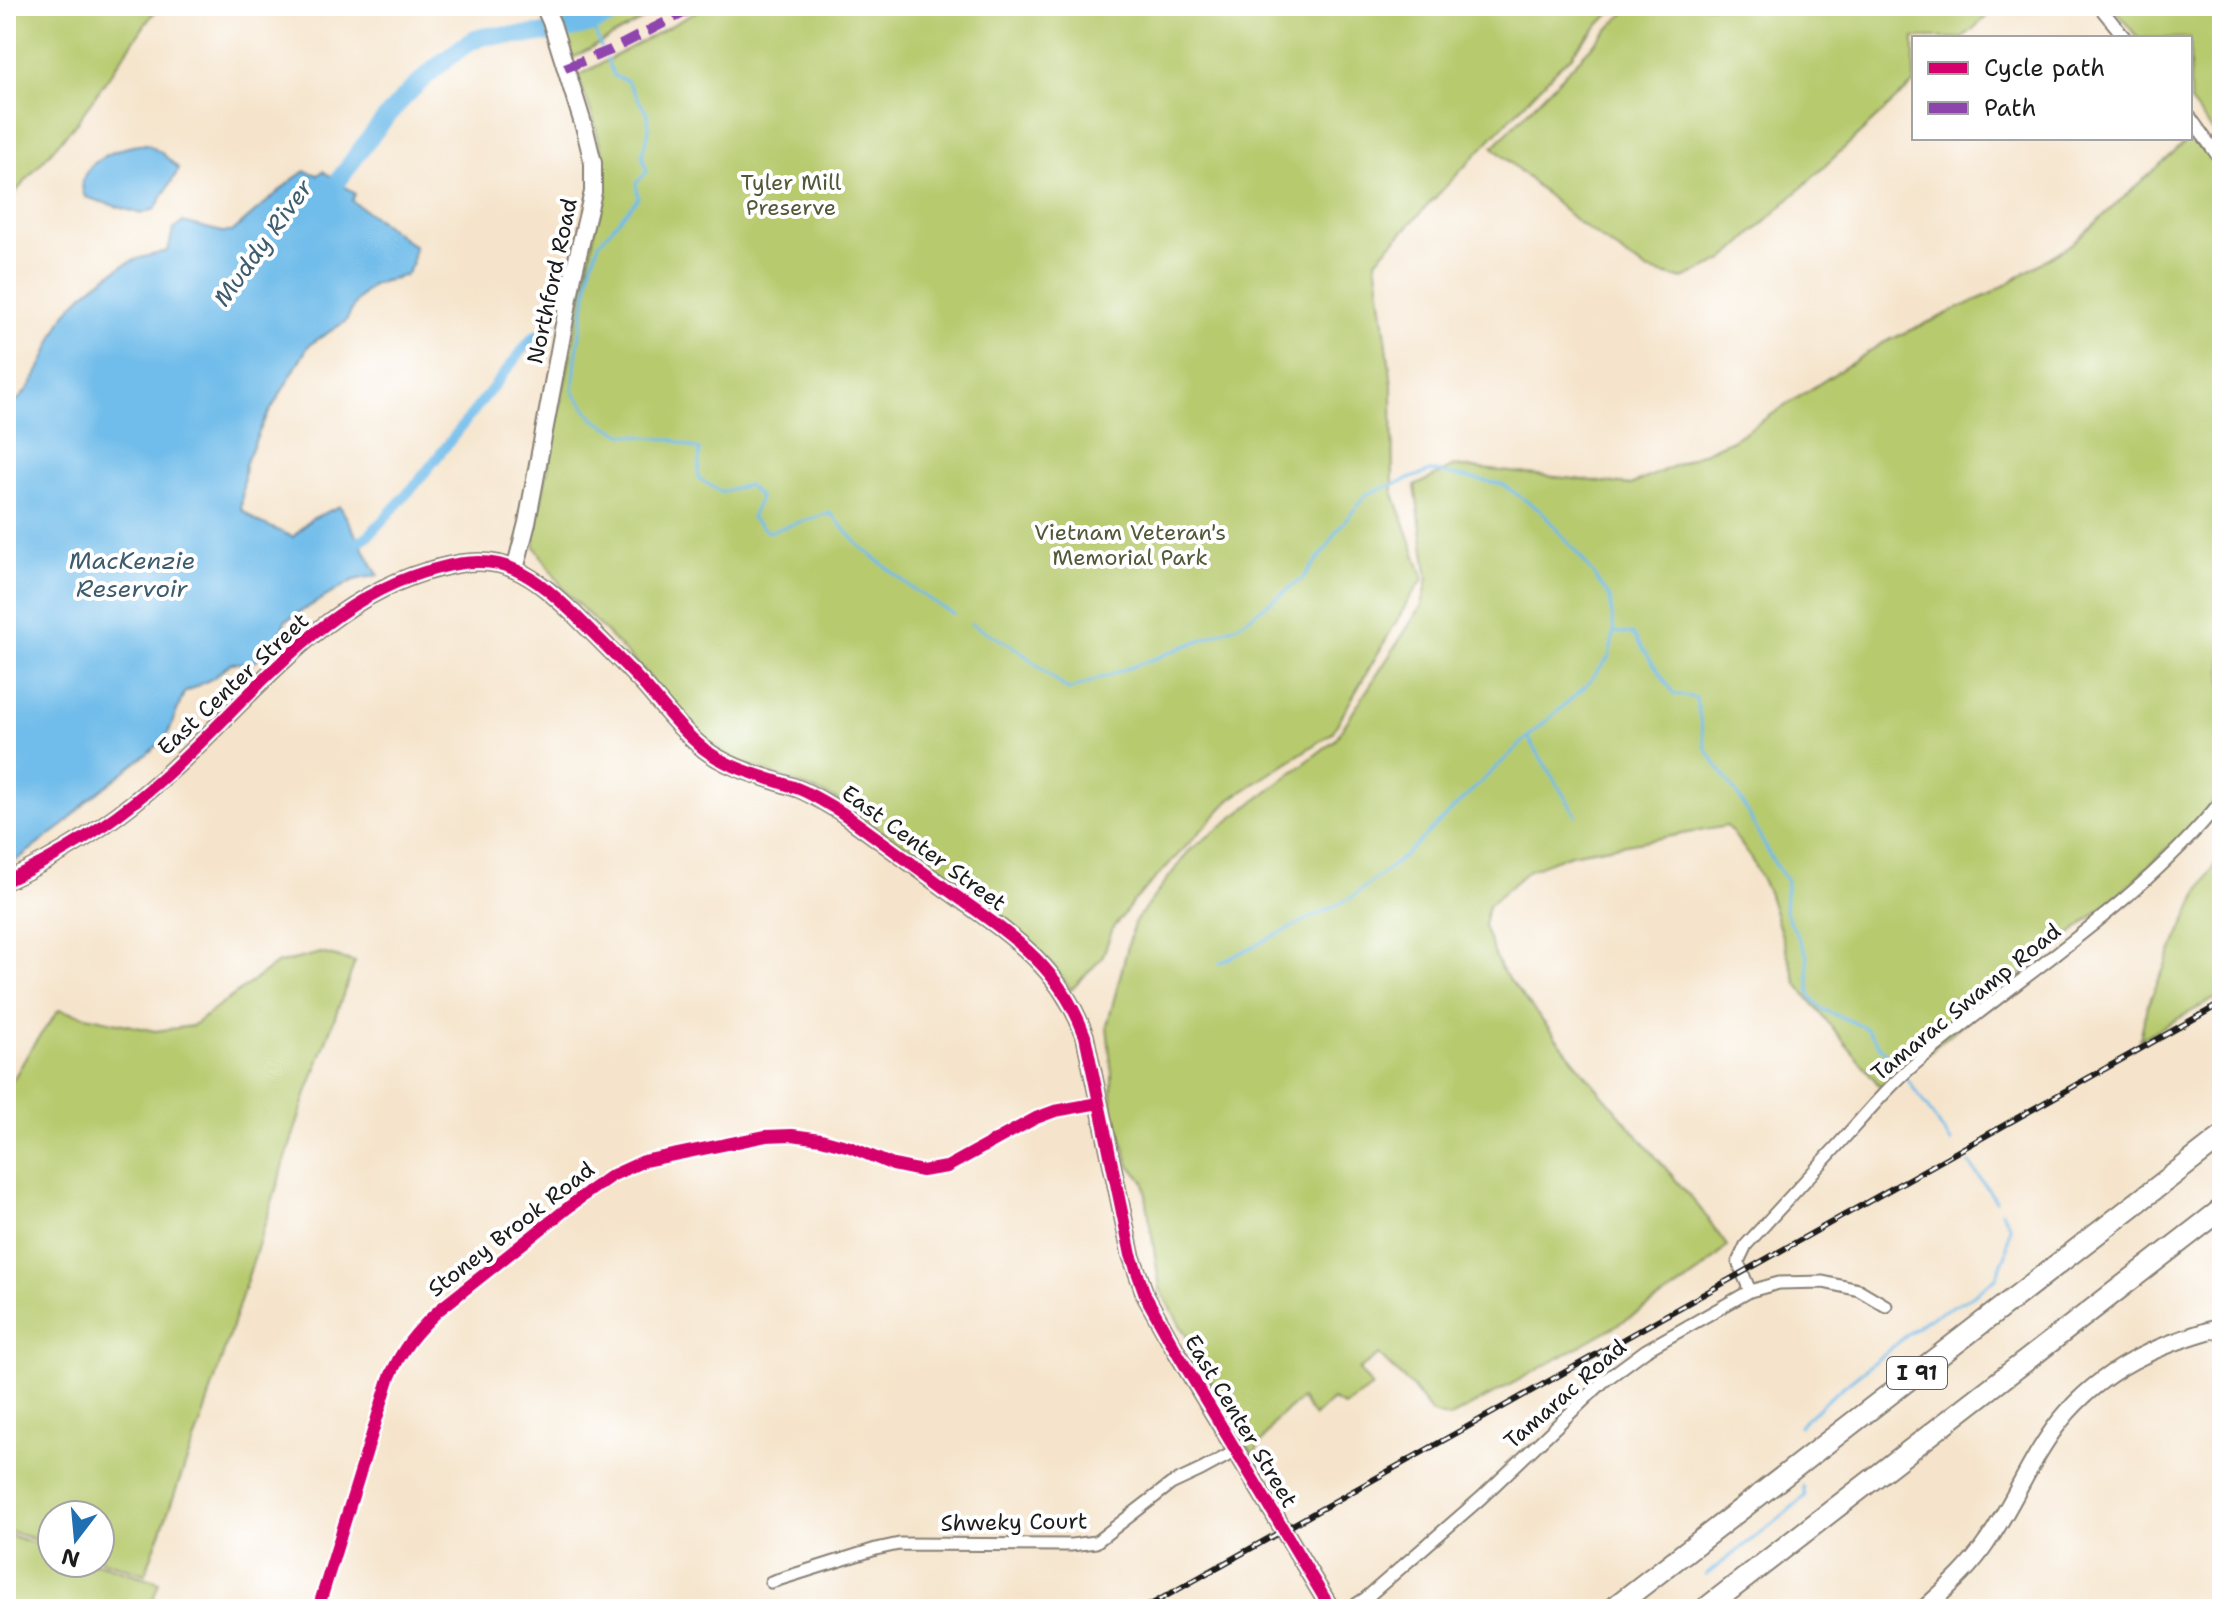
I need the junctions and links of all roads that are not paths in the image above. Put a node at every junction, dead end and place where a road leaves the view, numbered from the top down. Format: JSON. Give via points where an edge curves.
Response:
{"nodes":[{"id":1,"x":544,"y":6,"type":"edge"},
{"id":2,"x":2099,"y":6,"type":"edge"},
{"id":3,"x":2123,"y":36,"type":"edge"},
{"id":4,"x":2192,"y":120,"type":"edge"},
{"id":5,"x":2222,"y":162,"type":"edge"},
{"id":6,"x":515,"y":569,"type":"junction"},
{"id":7,"x":2222,"y":800,"type":"edge"},
{"id":8,"x":6,"y":881,"type":"edge"},
{"id":9,"x":1099,"y":1103,"type":"junction"},
{"id":10,"x":2222,"y":1137,"type":"edge"},
{"id":11,"x":2222,"y":1209,"type":"edge"},
{"id":12,"x":1750,"y":1291,"type":"junction"},
{"id":13,"x":1886,"y":1306,"type":"dead end"},
{"id":14,"x":2222,"y":1327,"type":"edge"},
{"id":15,"x":1236,"y":1451,"type":"junction"},
{"id":16,"x":771,"y":1582,"type":"dead end"},
{"id":17,"x":318,"y":1609,"type":"edge"},
{"id":18,"x":1331,"y":1609,"type":"edge"},
{"id":19,"x":1349,"y":1609,"type":"edge"},
{"id":20,"x":1612,"y":1609,"type":"edge"},
{"id":21,"x":1705,"y":1609,"type":"edge"},
{"id":22,"x":1924,"y":1609,"type":"edge"}],
"edges":[{"from":1,"to":6,"type":"street","name":"Northford Road","via":[[593,163],[593,192]]},
{"from":2,"to":3,"type":"street"},
{"from":4,"to":5,"type":"street"},
{"from":6,"to":8,"type":"street","name":"East Center Street","via":[[479,562],[447,566],[358,601],[297,648],[124,811]]},
{"from":6,"to":9,"type":"street","name":"East Center Street","via":[[566,606],[706,751],[830,805],[1031,952],[1058,982],[1079,1020]]},
{"from":7,"to":12,"type":"street","name":"Tamarac Swamp Road","via":[[2137,888],[1919,1060],[1877,1101],[1746,1245],[1738,1262]]},
{"from":9,"to":15,"type":"street","name":"East Center Street","via":[[1137,1276]]},
{"from":9,"to":17,"type":"street","name":"Stoney Brook Road","via":[[1045,1114],[947,1167],[922,1171],[792,1135],[644,1161],[611,1176],[439,1310],[400,1355]]},
{"from":10,"to":20,"type":"highway","number":"I 91"},
{"from":11,"to":21,"type":"highway","number":"I 91"},
{"from":12,"to":13,"type":"street","name":"Tamarac Road","via":[[1779,1283],[1823,1282],[1859,1290]]},
{"from":12,"to":19,"type":"street","name":"Tamarac Road","via":[[1625,1364],[1481,1498]]},
{"from":14,"to":22,"type":"street","via":[[2146,1352],[2081,1397],[2047,1438],[1980,1552]]},
{"from":15,"to":16,"type":"street","name":"Shweky Court","via":[[1171,1484],[1096,1542],[899,1544]]},
{"from":15,"to":18,"type":"street","name":"East Center Street"}]}
